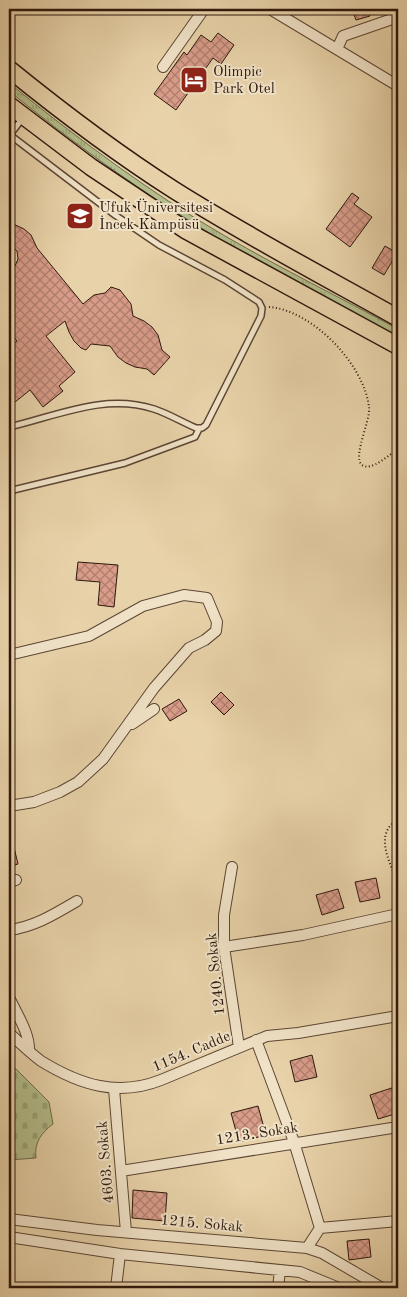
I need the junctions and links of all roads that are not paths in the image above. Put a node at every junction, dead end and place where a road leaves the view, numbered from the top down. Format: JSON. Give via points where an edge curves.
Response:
{"nodes":[{"id":1,"x":204,"y":9,"type":"edge"},
{"id":2,"x":270,"y":9,"type":"edge"},
{"id":3,"x":398,"y":17,"type":"edge"},
{"id":4,"x":337,"y":49,"type":"junction"},
{"id":5,"x":163,"y":67,"type":"dead end"},
{"id":6,"x":9,"y":69,"type":"edge"},
{"id":7,"x":398,"y":86,"type":"edge"},
{"id":8,"x":9,"y":105,"type":"edge"},
{"id":9,"x":24,"y":117,"type":"junction"},
{"id":10,"x":9,"y":136,"type":"edge"},
{"id":11,"x":398,"y":318,"type":"edge"},
{"id":12,"x":398,"y":346,"type":"edge"},
{"id":13,"x":9,"y":427,"type":"edge"},
{"id":14,"x":199,"y":429,"type":"junction"},
{"id":15,"x":9,"y":491,"type":"edge"},
{"id":16,"x":9,"y":655,"type":"edge"},
{"id":17,"x":154,"y":709,"type":"dead end"},
{"id":18,"x":122,"y":732,"type":"junction"},
{"id":19,"x":9,"y":806,"type":"edge"},
{"id":20,"x":232,"y":867,"type":"dead end"},
{"id":21,"x":77,"y":901,"type":"dead end"},
{"id":22,"x":398,"y":914,"type":"edge"},
{"id":23,"x":9,"y":930,"type":"edge"},
{"id":24,"x":224,"y":947,"type":"junction"},
{"id":25,"x":9,"y":997,"type":"edge"},
{"id":26,"x":398,"y":1016,"type":"edge"},
{"id":27,"x":9,"y":1034,"type":"edge"},
{"id":28,"x":256,"y":1040,"type":"junction"},
{"id":29,"x":239,"y":1047,"type":"junction"},
{"id":30,"x":29,"y":1051,"type":"junction"},
{"id":31,"x":114,"y":1089,"type":"junction"},
{"id":32,"x":398,"y":1127,"type":"edge"},
{"id":33,"x":294,"y":1142,"type":"junction"},
{"id":34,"x":121,"y":1170,"type":"junction"},
{"id":35,"x":9,"y":1219,"type":"edge"},
{"id":36,"x":398,"y":1221,"type":"edge"},
{"id":37,"x":320,"y":1228,"type":"junction"},
{"id":38,"x":126,"y":1232,"type":"junction"},
{"id":39,"x":9,"y":1237,"type":"edge"},
{"id":40,"x":306,"y":1248,"type":"junction"},
{"id":41,"x":120,"y":1254,"type":"junction"},
{"id":42,"x":280,"y":1270,"type":"junction"},
{"id":43,"x":116,"y":1288,"type":"edge"},
{"id":44,"x":278,"y":1288,"type":"edge"},
{"id":45,"x":338,"y":1288,"type":"edge"},
{"id":46,"x":382,"y":1288,"type":"edge"}],
"edges":[{"from":1,"to":5,"type":"street"},
{"from":2,"to":4,"type":"street"},
{"from":3,"to":4,"type":"street","via":[[343,36]]},
{"from":4,"to":7,"type":"street"},
{"from":6,"to":11,"type":"main road","via":[[113,149],[173,190]]},
{"from":8,"to":9,"type":"main road"},
{"from":9,"to":10,"type":"lane"},
{"from":9,"to":12,"type":"main road","via":[[98,172],[188,231]]},
{"from":10,"to":14,"type":"lane","via":[[159,245],[225,280],[262,308],[261,316],[206,425]]},
{"from":13,"to":14,"type":"lane","via":[[84,406],[120,403],[156,409]]},
{"from":14,"to":15,"type":"lane","via":[[195,437],[125,463]]},
{"from":16,"to":18,"type":"street","via":[[89,636],[143,606],[184,594],[207,598],[218,622],[216,631],[189,648]]},
{"from":17,"to":18,"type":"street"},
{"from":18,"to":19,"type":"street","via":[[103,759],[78,782],[34,802]]},
{"from":20,"to":24,"type":"street","name":"1240. Sokak","via":[[224,915]]},
{"from":21,"to":23,"type":"street","via":[[24,928]]},
{"from":22,"to":24,"type":"street","via":[[313,933]]},
{"from":24,"to":29,"type":"street","name":"1240. Sokak"},
{"from":25,"to":30,"type":"street","via":[[24,1029]]},
{"from":26,"to":28,"type":"street","name":"1154. Cadde"},
{"from":27,"to":30,"type":"street","name":"1154. Cadde"},
{"from":28,"to":29,"type":"street","name":"1154. Cadde"},
{"from":28,"to":33,"type":"street"},
{"from":29,"to":31,"type":"street","name":"1154. Cadde","via":[[146,1086]]},
{"from":30,"to":31,"type":"street","name":"1154. Cadde","via":[[68,1075]]},
{"from":31,"to":34,"type":"street","name":"4603. Sokak"},
{"from":32,"to":33,"type":"street","name":"1213. Sokak"},
{"from":33,"to":34,"type":"street","name":"1213. Sokak"},
{"from":33,"to":37,"type":"street"},
{"from":34,"to":38,"type":"street","name":"4603. Sokak"},
{"from":35,"to":38,"type":"street","name":"1215. Sokak"},
{"from":36,"to":37,"type":"street"},
{"from":37,"to":40,"type":"street"},
{"from":38,"to":40,"type":"street","name":"1215. Sokak"},
{"from":39,"to":41,"type":"street"},
{"from":40,"to":46,"type":"street","name":"1215. Sokak","via":[[322,1253]]},
{"from":41,"to":42,"type":"street"},
{"from":41,"to":43,"type":"street"},
{"from":42,"to":44,"type":"street"},
{"from":42,"to":45,"type":"street","via":[[300,1272]]}]}
